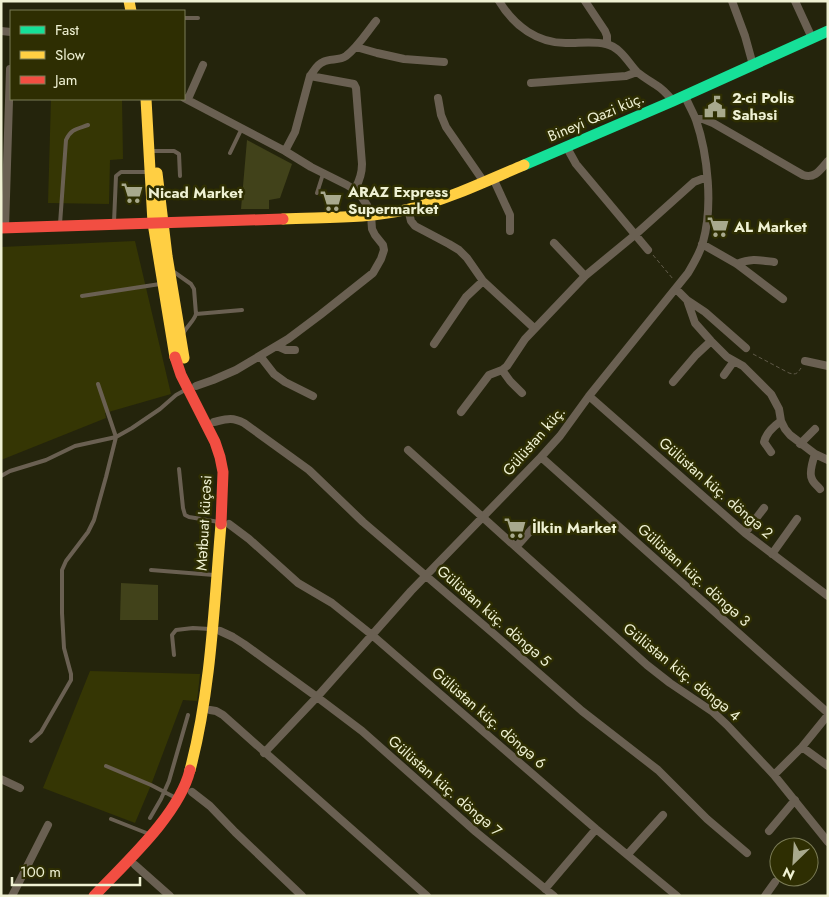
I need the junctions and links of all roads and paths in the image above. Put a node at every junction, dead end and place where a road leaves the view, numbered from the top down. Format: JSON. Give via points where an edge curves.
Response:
{"nodes":[{"id":1,"x":499,"y":1,"type":"edge"},
{"id":2,"x":585,"y":1,"type":"edge"},
{"id":3,"x":732,"y":1,"type":"edge"},
{"id":4,"x":795,"y":1,"type":"edge"},
{"id":5,"x":185,"y":18,"type":"edge"},
{"id":6,"x":198,"y":18,"type":"dead end"},
{"id":7,"x":376,"y":21,"type":"dead end"},
{"id":8,"x":828,"y":31,"type":"edge"},
{"id":9,"x":812,"y":38,"type":"junction"},
{"id":10,"x":607,"y":44,"type":"junction"},
{"id":11,"x":356,"y":47,"type":"junction"},
{"id":12,"x":444,"y":62,"type":"dead end"},
{"id":13,"x":204,"y":65,"type":"dead end"},
{"id":14,"x":753,"y":65,"type":"junction"},
{"id":15,"x":10,"y":69,"type":"dead end"},
{"id":16,"x":638,"y":72,"type":"junction"},
{"id":17,"x":310,"y":76,"type":"junction"},
{"id":18,"x":531,"y":82,"type":"dead end"},
{"id":19,"x":685,"y":96,"type":"junction"},
{"id":20,"x":438,"y":98,"type":"dead end"},
{"id":21,"x":186,"y":99,"type":"edge"},
{"id":22,"x":147,"y":100,"type":"edge"},
{"id":23,"x":147,"y":100,"type":"edge"},
{"id":24,"x":673,"y":101,"type":"junction"},
{"id":25,"x":696,"y":119,"type":"junction"},
{"id":26,"x":88,"y":125,"type":"dead end"},
{"id":27,"x":242,"y":128,"type":"junction"},
{"id":28,"x":566,"y":146,"type":"junction"},
{"id":29,"x":154,"y":151,"type":"junction"},
{"id":30,"x":285,"y":151,"type":"junction"},
{"id":31,"x":230,"y":153,"type":"dead end"},
{"id":32,"x":828,"y":161,"type":"edge"},
{"id":33,"x":150,"y":172,"type":"junction"},
{"id":34,"x":323,"y":174,"type":"junction"},
{"id":35,"x":180,"y":176,"type":"dead end"},
{"id":36,"x":707,"y":177,"type":"junction"},
{"id":37,"x":488,"y":180,"type":"junction"},
{"id":38,"x":355,"y":189,"type":"junction"},
{"id":39,"x":317,"y":193,"type":"dead end"},
{"id":40,"x":408,"y":209,"type":"junction"},
{"id":41,"x":371,"y":215,"type":"junction"},
{"id":42,"x":158,"y":223,"type":"junction"},
{"id":43,"x":114,"y":224,"type":"junction"},
{"id":44,"x":60,"y":226,"type":"junction"},
{"id":45,"x":3,"y":228,"type":"edge"},
{"id":46,"x":510,"y":231,"type":"dead end"},
{"id":47,"x":636,"y":234,"type":"junction"},
{"id":48,"x":554,"y":244,"type":"dead end"},
{"id":49,"x":702,"y":244,"type":"junction"},
{"id":50,"x":648,"y":250,"type":"joint"},
{"id":51,"x":774,"y":262,"type":"dead end"},
{"id":52,"x":737,"y":264,"type":"junction"},
{"id":53,"x":169,"y":269,"type":"junction"},
{"id":54,"x":585,"y":276,"type":"junction"},
{"id":55,"x":482,"y":280,"type":"junction"},
{"id":56,"x":162,"y":283,"type":"junction"},
{"id":57,"x":678,"y":287,"type":"junction"},
{"id":58,"x":82,"y":296,"type":"dead end"},
{"id":59,"x":783,"y":299,"type":"dead end"},
{"id":60,"x":687,"y":300,"type":"junction"},
{"id":61,"x":242,"y":310,"type":"dead end"},
{"id":62,"x":196,"y":314,"type":"junction"},
{"id":63,"x":534,"y":328,"type":"junction"},
{"id":64,"x":180,"y":340,"type":"junction"},
{"id":65,"x":711,"y":342,"type":"junction"},
{"id":66,"x":434,"y":344,"type":"dead end"},
{"id":67,"x":276,"y":346,"type":"junction"},
{"id":68,"x":746,"y":348,"type":"joint"},
{"id":69,"x":295,"y":350,"type":"dead end"},
{"id":70,"x":260,"y":356,"type":"junction"},
{"id":71,"x":734,"y":361,"type":"junction"},
{"id":72,"x":805,"y":361,"type":"joint"},
{"id":73,"x":828,"y":366,"type":"edge"},
{"id":74,"x":502,"y":370,"type":"junction"},
{"id":75,"x":724,"y":375,"type":"dead end"},
{"id":76,"x":673,"y":382,"type":"dead end"},
{"id":77,"x":98,"y":384,"type":"dead end"},
{"id":78,"x":192,"y":387,"type":"junction"},
{"id":79,"x":522,"y":393,"type":"dead end"},
{"id":80,"x":313,"y":396,"type":"dead end"},
{"id":81,"x":589,"y":396,"type":"junction"},
{"id":82,"x":461,"y":412,"type":"dead end"},
{"id":83,"x":782,"y":421,"type":"junction"},
{"id":84,"x":214,"y":422,"type":"junction"},
{"id":85,"x":815,"y":428,"type":"dead end"},
{"id":86,"x":116,"y":437,"type":"junction"},
{"id":87,"x":800,"y":444,"type":"junction"},
{"id":88,"x":408,"y":450,"type":"dead end"},
{"id":89,"x":771,"y":452,"type":"dead end"},
{"id":90,"x":815,"y":454,"type":"junction"},
{"id":91,"x":541,"y":457,"type":"junction"},
{"id":92,"x":828,"y":460,"type":"edge"},
{"id":93,"x":179,"y":469,"type":"dead end"},
{"id":94,"x":1,"y":476,"type":"edge"},
{"id":95,"x":820,"y":489,"type":"dead end"},
{"id":96,"x":764,"y":508,"type":"dead end"},
{"id":97,"x":484,"y":517,"type":"junction"},
{"id":98,"x":797,"y":519,"type":"dead end"},
{"id":99,"x":225,"y":523,"type":"junction"},
{"id":100,"x":532,"y":529,"type":"dead end"},
{"id":101,"x":745,"y":533,"type":"junction"},
{"id":102,"x":516,"y":547,"type":"junction"},
{"id":103,"x":772,"y":554,"type":"junction"},
{"id":104,"x":151,"y":570,"type":"dead end"},
{"id":105,"x":221,"y":575,"type":"junction"},
{"id":106,"x":426,"y":576,"type":"junction"},
{"id":107,"x":828,"y":596,"type":"edge"},
{"id":108,"x":216,"y":630,"type":"junction"},
{"id":109,"x":372,"y":635,"type":"junction"},
{"id":110,"x":174,"y":655,"type":"dead end"},
{"id":111,"x":317,"y":697,"type":"junction"},
{"id":112,"x":207,"y":709,"type":"junction"},
{"id":113,"x":828,"y":714,"type":"edge"},
{"id":114,"x":188,"y":715,"type":"dead end"},
{"id":115,"x":30,"y":741,"type":"dead end"},
{"id":116,"x":802,"y":747,"type":"junction"},
{"id":117,"x":264,"y":753,"type":"junction"},
{"id":118,"x":106,"y":766,"type":"dead end"},
{"id":119,"x":828,"y":766,"type":"edge"},
{"id":120,"x":774,"y":775,"type":"junction"},
{"id":121,"x":1,"y":779,"type":"edge"},
{"id":122,"x":20,"y":788,"type":"dead end"},
{"id":123,"x":164,"y":791,"type":"junction"},
{"id":124,"x":185,"y":793,"type":"junction"},
{"id":125,"x":795,"y":800,"type":"junction"},
{"id":126,"x":663,"y":815,"type":"dead end"},
{"id":127,"x":150,"y":818,"type":"dead end"},
{"id":128,"x":111,"y":819,"type":"dead end"},
{"id":129,"x":48,"y":825,"type":"dead end"},
{"id":130,"x":596,"y":829,"type":"junction"},
{"id":131,"x":769,"y":831,"type":"dead end"},
{"id":132,"x":151,"y":835,"type":"junction"},
{"id":133,"x":828,"y":842,"type":"edge"},
{"id":134,"x":747,"y":853,"type":"dead end"},
{"id":135,"x":628,"y":854,"type":"junction"},
{"id":136,"x":132,"y":862,"type":"junction"},
{"id":137,"x":545,"y":888,"type":"junction"},
{"id":138,"x":12,"y":896,"type":"edge"},
{"id":139,"x":94,"y":896,"type":"edge"},
{"id":140,"x":105,"y":896,"type":"edge"},
{"id":141,"x":170,"y":896,"type":"edge"},
{"id":142,"x":302,"y":896,"type":"edge"},
{"id":143,"x":428,"y":896,"type":"edge"},
{"id":144,"x":554,"y":896,"type":"edge"},
{"id":145,"x":677,"y":896,"type":"edge"}],
"edges":[{"from":1,"to":10,"type":"street","via":[[518,25],[542,39]]},
{"from":2,"to":10,"type":"street","via":[[605,31]]},
{"from":3,"to":14,"type":"street"},
{"from":4,"to":9,"type":"street"},
{"from":5,"to":6,"type":"lane"},
{"from":7,"to":11,"type":"street"},
{"from":8,"to":9,"type":"main road","name":"Bineyi Qazi küç."},
{"from":9,"to":14,"type":"main road","name":"Bineyi Qazi küç."},
{"from":10,"to":16,"type":"street","via":[[620,52]]},
{"from":11,"to":12,"type":"street","via":[[404,59]]},
{"from":11,"to":17,"type":"street","via":[[342,58],[323,61]]},
{"from":13,"to":21,"type":"street"},
{"from":14,"to":19,"type":"main road","name":"Bineyi Qazi küç."},
{"from":15,"to":45,"type":"street"},
{"from":16,"to":18,"type":"street","via":[[626,76]]},
{"from":16,"to":24,"type":"street"},
{"from":17,"to":30,"type":"street","via":[[295,132]]},
{"from":17,"to":38,"type":"street","via":[[354,84],[356,88],[362,175]]},
{"from":19,"to":24,"type":"main road","name":"Bineyi Qazi küç."},
{"from":19,"to":25,"type":"street","name":"Gülüstan küç."},
{"from":20,"to":37,"type":"street","via":[[446,127]]},
{"from":21,"to":27,"type":"street"},
{"from":22,"to":29,"type":"main road","name":"Mətbuat küçəsi"},
{"from":23,"to":33,"type":"main road","name":"Mətbuat küçəsi"},
{"from":24,"to":28,"type":"main road","name":"Bineyi Qazi küç."},
{"from":25,"to":32,"type":"street","via":[[718,125],[809,177],[816,175]]},
{"from":25,"to":36,"type":"street","name":"Gülüstan küç."},
{"from":26,"to":44,"type":"lane","via":[[73,130],[66,140]]},
{"from":27,"to":30,"type":"street"},
{"from":27,"to":31,"type":"lane"},
{"from":28,"to":37,"type":"main road","name":"Bineyi Qazi küç."},
{"from":28,"to":47,"type":"street","via":[[576,164]]},
{"from":29,"to":35,"type":"lane","via":[[179,154]]},
{"from":29,"to":42,"type":"main road","name":"Mətbuat küçəsi"},
{"from":30,"to":34,"type":"street"},
{"from":33,"to":42,"type":"main road","name":"Mətbuat küçəsi"},
{"from":33,"to":43,"type":"lane","via":[[121,172],[116,176]]},
{"from":34,"to":38,"type":"street"},
{"from":34,"to":39,"type":"lane"},
{"from":36,"to":47,"type":"street","via":[[694,182]]},
{"from":36,"to":49,"type":"street","name":"Gülüstan küç.","via":[[707,217]]},
{"from":37,"to":40,"type":"main road","name":"Bineyi Qazi küç.","via":[[446,198]]},
{"from":37,"to":46,"type":"street","via":[[510,215]]},
{"from":38,"to":41,"type":"street"},
{"from":40,"to":41,"type":"main road","name":"Bineyi Qazi küç."},
{"from":40,"to":55,"type":"street","via":[[415,226],[459,250]]},
{"from":41,"to":42,"type":"main road","name":"Bineyi Qazi küç."},
{"from":41,"to":67,"type":"street","via":[[372,229],[384,250],[376,268],[320,316]]},
{"from":42,"to":43,"type":"main road","name":"Bineyi Qazi küç."},
{"from":42,"to":53,"type":"main road","name":"Mətbuat küçəsi"},
{"from":42,"to":56,"type":"main road","name":"Mətbuat küçəsi"},
{"from":43,"to":44,"type":"main road","name":"Bineyi Qazi küç."},
{"from":44,"to":45,"type":"main road","name":"Bineyi Qazi küç."},
{"from":47,"to":50,"type":"street"},
{"from":47,"to":54,"type":"street"},
{"from":48,"to":54,"type":"street"},
{"from":49,"to":52,"type":"street"},
{"from":49,"to":57,"type":"street","name":"Gülüstan küç.","via":[[696,260]]},
{"from":50,"to":57,"type":"path"},
{"from":51,"to":52,"type":"street","via":[[755,259]]},
{"from":52,"to":59,"type":"street"},
{"from":53,"to":62,"type":"lane","via":[[194,289]]},
{"from":53,"to":64,"type":"main road","name":"Mətbuat küçəsi"},
{"from":54,"to":63,"type":"street"},
{"from":55,"to":63,"type":"street"},
{"from":55,"to":66,"type":"street","via":[[466,297]]},
{"from":56,"to":58,"type":"lane"},
{"from":56,"to":78,"type":"main road","name":"Mətbuat küçəsi","via":[[174,352],[181,375]]},
{"from":57,"to":60,"type":"street"},
{"from":57,"to":81,"type":"street","name":"Gülüstan küç."},
{"from":60,"to":65,"type":"street","via":[[696,323]]},
{"from":60,"to":68,"type":"street"},
{"from":61,"to":62,"type":"lane"},
{"from":62,"to":64,"type":"lane"},
{"from":63,"to":74,"type":"street"},
{"from":64,"to":78,"type":"main road","name":"Mətbuat küçəsi"},
{"from":65,"to":71,"type":"street"},
{"from":65,"to":76,"type":"street"},
{"from":67,"to":69,"type":"street"},
{"from":67,"to":70,"type":"street"},
{"from":68,"to":72,"type":"path","via":[[795,375]]},
{"from":70,"to":78,"type":"street","via":[[236,370]]},
{"from":70,"to":80,"type":"street","via":[[274,374]]},
{"from":71,"to":75,"type":"street"},
{"from":71,"to":83,"type":"street","via":[[771,394]]},
{"from":72,"to":73,"type":"street"},
{"from":74,"to":79,"type":"street"},
{"from":74,"to":82,"type":"street","via":[[488,375]]},
{"from":77,"to":86,"type":"lane"},
{"from":78,"to":84,"type":"main road","name":"Mətbuat küçəsi"},
{"from":78,"to":86,"type":"lane"},
{"from":78,"to":99,"type":"main road","name":"Mətbuat küçəsi","via":[[220,457]]},
{"from":81,"to":91,"type":"street","name":"Gülüstan küç."},
{"from":81,"to":101,"type":"street","name":"Gülüstan küç. döngə 2"},
{"from":83,"to":87,"type":"street","via":[[785,429]]},
{"from":83,"to":89,"type":"street","via":[[765,437],[764,442]]},
{"from":84,"to":99,"type":"main road","name":"Mətbuat küçəsi","via":[[230,464],[231,491]]},
{"from":84,"to":106,"type":"street","name":"Gülüstan küç. döngə 5","via":[[235,419],[287,453]]},
{"from":85,"to":87,"type":"street"},
{"from":86,"to":94,"type":"lane","via":[[75,446]]},
{"from":86,"to":115,"type":"lane","via":[[94,520],[62,570],[64,648],[70,680],[41,732]]},
{"from":87,"to":90,"type":"street"},
{"from":88,"to":97,"type":"street","name":"Gülüstan küç. döngə 4"},
{"from":90,"to":92,"type":"street"},
{"from":90,"to":95,"type":"street","via":[[811,476]]},
{"from":91,"to":97,"type":"street","name":"Gülüstan küç."},
{"from":91,"to":113,"type":"street","name":"Gülüstan küç. döngə 3"},
{"from":93,"to":99,"type":"lane","via":[[185,515]]},
{"from":96,"to":101,"type":"street"},
{"from":97,"to":102,"type":"street","name":"Gülüstan küç. döngə 4"},
{"from":97,"to":106,"type":"street","name":"Gülüstan küç."},
{"from":98,"to":103,"type":"street"},
{"from":99,"to":105,"type":"main road","name":"Mətbuat küçəsi"},
{"from":99,"to":109,"type":"street","name":"Gülüstan küç. döngə 6","via":[[298,583],[332,603]]},
{"from":100,"to":102,"type":"street"},
{"from":101,"to":103,"type":"street","name":"Gülüstan küç. döngə 2"},
{"from":102,"to":120,"type":"street","name":"Gülüstan küç. döngə 4","via":[[647,665],[713,712]]},
{"from":103,"to":107,"type":"street","name":"Gülüstan küç. döngə 2"},
{"from":104,"to":105,"type":"lane"},
{"from":105,"to":108,"type":"main road","name":"Mətbuat küçəsi"},
{"from":106,"to":109,"type":"street","name":"Gülüstan küç."},
{"from":106,"to":134,"type":"street","name":"Gülüstan küç. döngə 5","via":[[582,711],[658,770]]},
{"from":108,"to":110,"type":"lane","via":[[176,630],[172,635]]},
{"from":108,"to":111,"type":"street","name":"Gülüstan küç. döngə 7","via":[[239,641]]},
{"from":108,"to":112,"type":"main road","name":"Mətbuat küçəsi","via":[[208,672]]},
{"from":109,"to":111,"type":"street","name":"Gülüstan küç."},
{"from":109,"to":130,"type":"street","name":"Gülüstan küç. döngə 6"},
{"from":111,"to":117,"type":"street","name":"Gülüstan küç."},
{"from":111,"to":137,"type":"street","name":"Gülüstan küç. döngə 7","via":[[362,731]]},
{"from":112,"to":117,"type":"street","via":[[222,715]]},
{"from":112,"to":124,"type":"main road","name":"Mətbuat küçəsi"},
{"from":113,"to":116,"type":"street"},
{"from":114,"to":123,"type":"lane"},
{"from":116,"to":119,"type":"street"},
{"from":116,"to":120,"type":"street"},
{"from":117,"to":143,"type":"street"},
{"from":118,"to":123,"type":"lane"},
{"from":120,"to":125,"type":"street","name":"Gülüstan küç. döngə 4"},
{"from":121,"to":122,"type":"street"},
{"from":123,"to":124,"type":"lane"},
{"from":123,"to":127,"type":"lane"},
{"from":124,"to":132,"type":"main road","name":"Mətbuat küçəsi"},
{"from":124,"to":136,"type":"main road","name":"Mətbuat küçəsi","via":[[177,815],[158,839]]},
{"from":124,"to":142,"type":"street","via":[[200,797]]},
{"from":125,"to":131,"type":"street"},
{"from":125,"to":133,"type":"street","name":"Gülüstan küç. döngə 4"},
{"from":126,"to":135,"type":"street"},
{"from":128,"to":132,"type":"lane"},
{"from":129,"to":138,"type":"street"},
{"from":130,"to":135,"type":"street","name":"Gülüstan küç. döngə 6"},
{"from":130,"to":137,"type":"street"},
{"from":132,"to":136,"type":"main road","name":"Mətbuat küçəsi"},
{"from":135,"to":145,"type":"street","name":"Gülüstan küç. döngə 6"},
{"from":136,"to":139,"type":"main road","name":"Mətbuat küçəsi"},
{"from":136,"to":140,"type":"main road","name":"Mətbuat küçəsi"},
{"from":136,"to":141,"type":"street"},
{"from":137,"to":144,"type":"street","name":"Gülüstan küç. döngə 7"}]}
